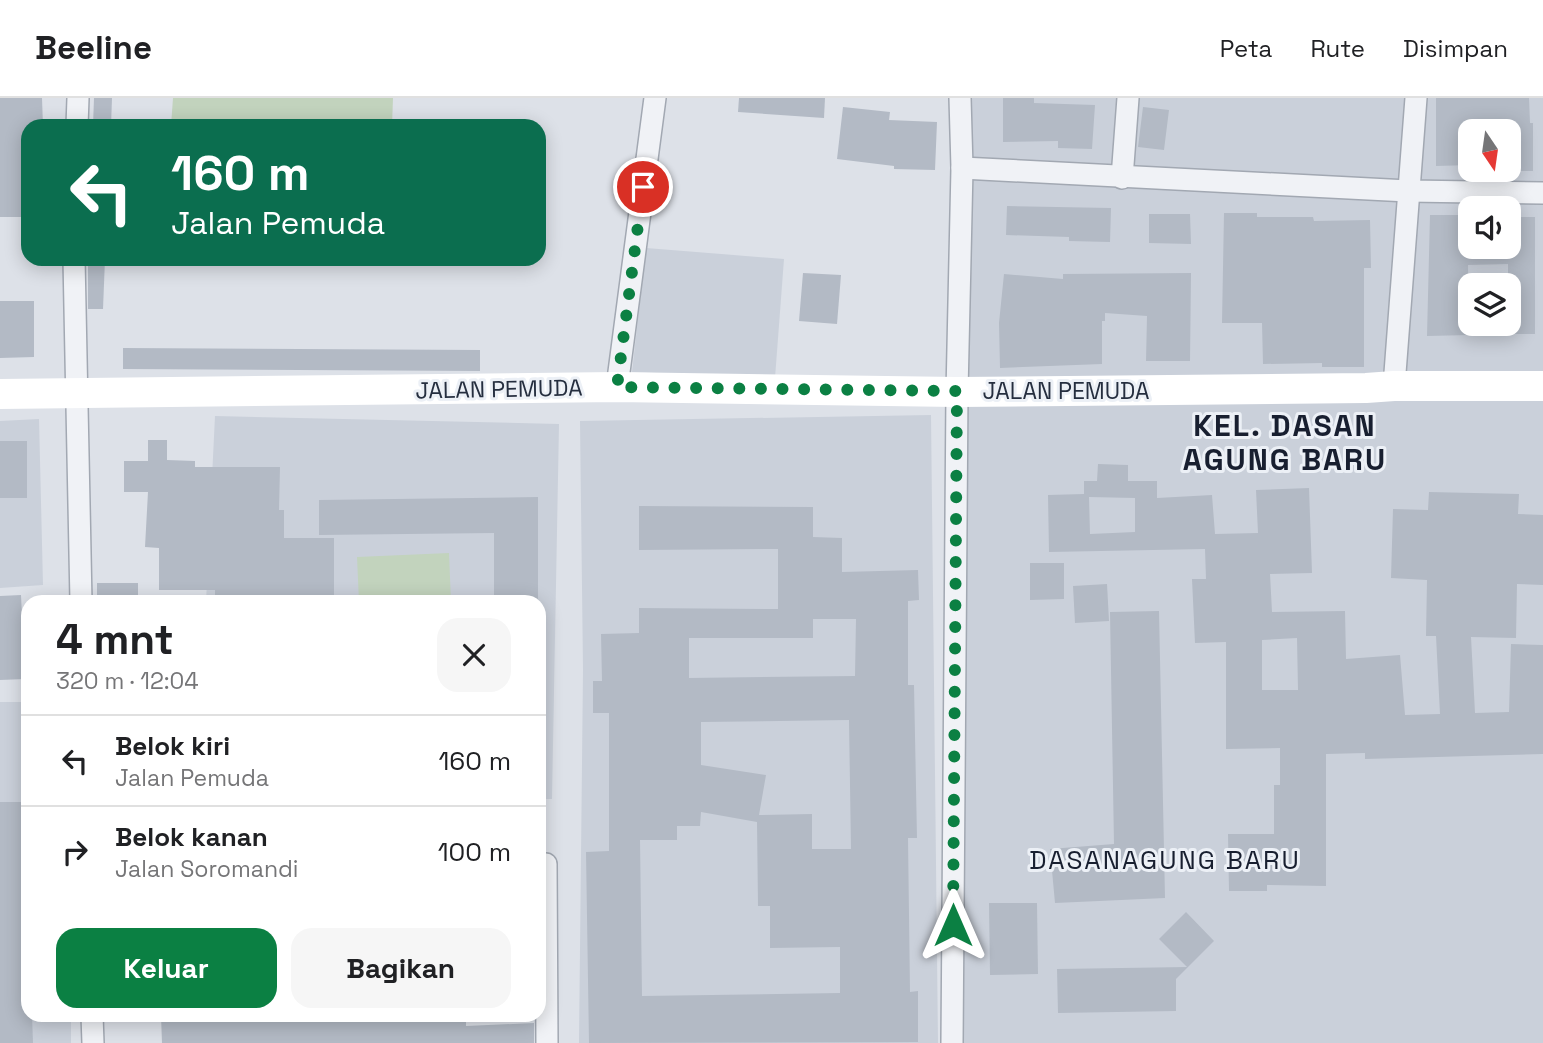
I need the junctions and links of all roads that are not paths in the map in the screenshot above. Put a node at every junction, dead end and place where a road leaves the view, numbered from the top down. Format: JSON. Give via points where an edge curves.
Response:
{"nodes":[{"id":1,"x":78,"y":98,"type":"edge"},
{"id":2,"x":656,"y":98,"type":"edge"},
{"id":3,"x":960,"y":98,"type":"edge"},
{"id":4,"x":1128,"y":98,"type":"edge"},
{"id":5,"x":1416,"y":98,"type":"edge"},
{"id":6,"x":77,"y":119,"type":"edge"},
{"id":7,"x":962,"y":169,"type":"junction"},
{"id":8,"x":1122,"y":178,"type":"junction"},
{"id":9,"x":1408,"y":191,"type":"junction"},
{"id":10,"x":1543,"y":193,"type":"edge"},
{"id":11,"x":74,"y":266,"type":"edge"},
{"id":12,"x":1394,"y":386,"type":"junction"},
{"id":13,"x":1543,"y":386,"type":"edge"},
{"id":14,"x":617,"y":387,"type":"junction"},
{"id":15,"x":957,"y":391,"type":"junction"},
{"id":16,"x":75,"y":393,"type":"junction"},
{"id":17,"x":0,"y":394,"type":"edge"},
{"id":18,"x":81,"y":595,"type":"edge"},
{"id":19,"x":546,"y":864,"type":"dead end"},
{"id":20,"x":92,"y":1022,"type":"edge"},
{"id":21,"x":93,"y":1043,"type":"edge"},
{"id":22,"x":547,"y":1043,"type":"edge"},
{"id":23,"x":952,"y":1043,"type":"edge"}],
"edges":[{"from":1,"to":6,"type":"street"},
{"from":2,"to":14,"type":"street"},
{"from":3,"to":7,"type":"street"},
{"from":4,"to":8,"type":"street"},
{"from":5,"to":9,"type":"street"},
{"from":7,"to":8,"type":"street"},
{"from":7,"to":15,"type":"street"},
{"from":8,"to":9,"type":"street"},
{"from":9,"to":10,"type":"street"},
{"from":9,"to":12,"type":"street"},
{"from":11,"to":16,"type":"street"},
{"from":12,"to":13,"type":"street","name":"JALAN PEMUDA"},
{"from":12,"to":15,"type":"street","name":"JALAN PEMUDA"},
{"from":14,"to":15,"type":"street","name":"JALAN PEMUDA"},
{"from":14,"to":16,"type":"street","name":"JALAN PEMUDA"},
{"from":15,"to":23,"type":"street"},
{"from":16,"to":17,"type":"street","name":"JALAN PEMUDA"},
{"from":16,"to":18,"type":"street"},
{"from":19,"to":22,"type":"street"},
{"from":20,"to":21,"type":"street"}]}
